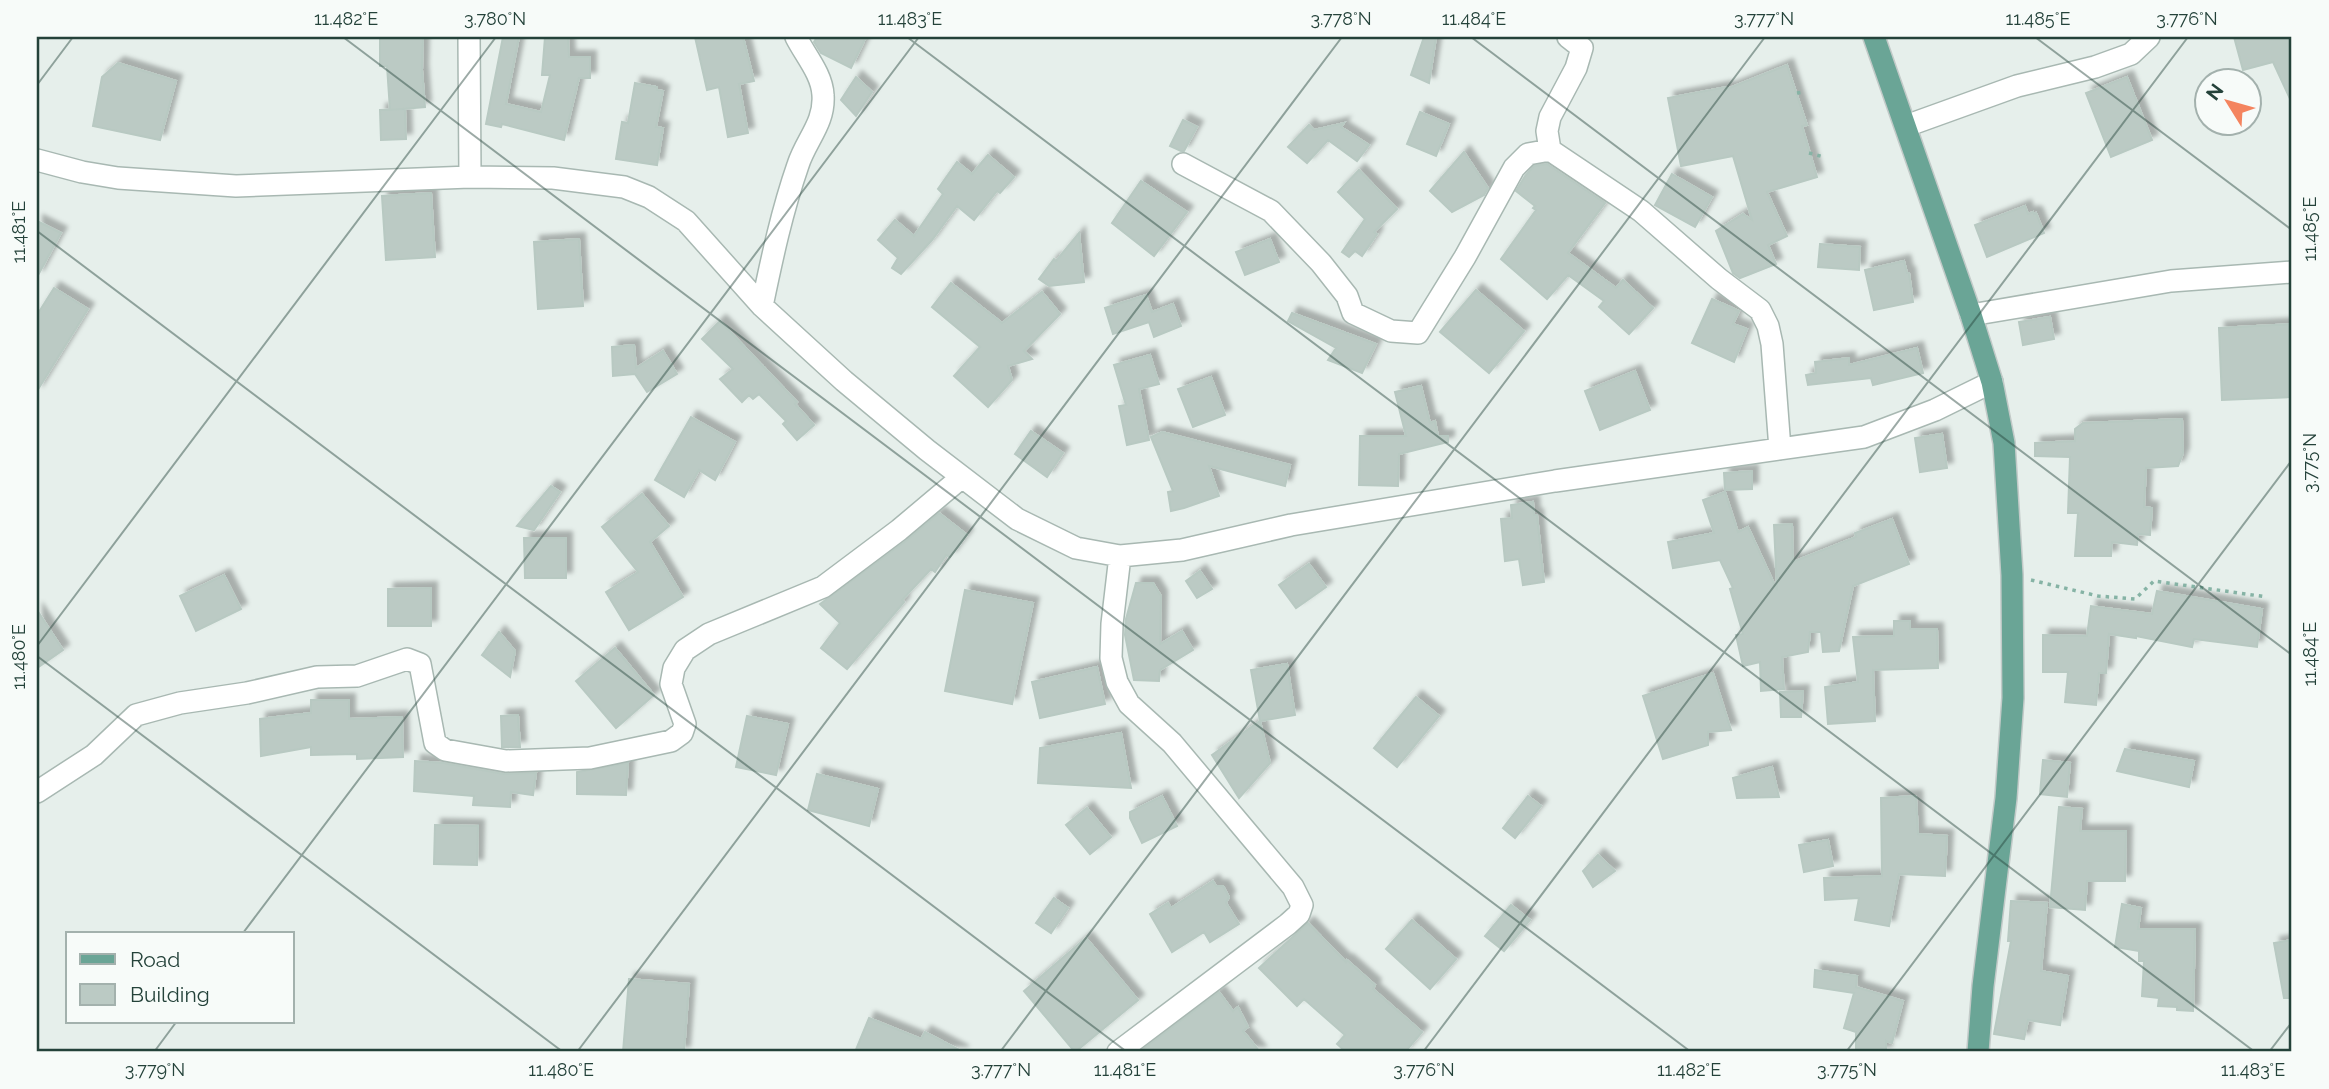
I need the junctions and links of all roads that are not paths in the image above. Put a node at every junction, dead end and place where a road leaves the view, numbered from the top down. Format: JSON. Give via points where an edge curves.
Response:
{"nodes":[{"id":1,"x":468,"y":37,"type":"edge"},
{"id":2,"x":796,"y":37,"type":"edge"},
{"id":3,"x":1568,"y":37,"type":"edge"},
{"id":4,"x":1874,"y":37,"type":"edge"},
{"id":5,"x":2149,"y":37,"type":"edge"},
{"id":6,"x":1906,"y":126,"type":"junction"},
{"id":7,"x":1550,"y":150,"type":"junction"},
{"id":8,"x":37,"y":160,"type":"edge"},
{"id":9,"x":1183,"y":164,"type":"dead end"},
{"id":10,"x":470,"y":177,"type":"junction"},
{"id":11,"x":2292,"y":272,"type":"edge"},
{"id":12,"x":762,"y":306,"type":"junction"},
{"id":13,"x":1971,"y":315,"type":"junction"},
{"id":14,"x":1992,"y":382,"type":"junction"},
{"id":15,"x":1780,"y":449,"type":"junction"},
{"id":16,"x":962,"y":477,"type":"junction"},
{"id":17,"x":1120,"y":556,"type":"junction"},
{"id":18,"x":37,"y":792,"type":"edge"},
{"id":19,"x":1118,"y":1052,"type":"edge"},
{"id":20,"x":1978,"y":1052,"type":"edge"}],
"edges":[{"from":1,"to":10,"type":"street"},
{"from":2,"to":12,"type":"street","via":[[817,73],[823,95],[820,123],[799,161]]},
{"from":3,"to":7,"type":"street","via":[[1582,48],[1550,117]]},
{"from":4,"to":6,"type":"main road"},
{"from":5,"to":6,"type":"street","via":[[2131,54],[2017,86]]},
{"from":6,"to":13,"type":"main road"},
{"from":7,"to":9,"type":"street","via":[[1528,154],[1514,169],[1418,332],[1391,331],[1353,313],[1347,296],[1321,263],[1271,211]]},
{"from":7,"to":15,"type":"street","via":[[1641,211],[1760,310],[1772,344]]},
{"from":8,"to":10,"type":"street","via":[[118,178],[236,186]]},
{"from":10,"to":12,"type":"street","via":[[587,181],[649,197],[686,221]]},
{"from":11,"to":13,"type":"street","via":[[2171,281]]},
{"from":12,"to":16,"type":"street","via":[[844,381]]},
{"from":13,"to":14,"type":"main road"},
{"from":14,"to":15,"type":"street","via":[[1864,438]]},
{"from":14,"to":20,"type":"main road","via":[[2004,443],[2013,698],[2007,798]]},
{"from":15,"to":17,"type":"street","via":[[1542,483],[1291,525],[1182,550]]},
{"from":16,"to":17,"type":"street","via":[[1017,519],[1076,548]]},
{"from":16,"to":18,"type":"street","via":[[822,587],[709,634],[685,650],[671,684],[685,724],[671,741],[590,758],[506,761],[445,750],[435,743],[421,664],[407,659],[357,676],[317,677],[136,715],[94,755]]},
{"from":17,"to":19,"type":"street","via":[[1111,658],[1117,682],[1129,704],[1172,743],[1293,887],[1301,905],[1288,924]]}]}
